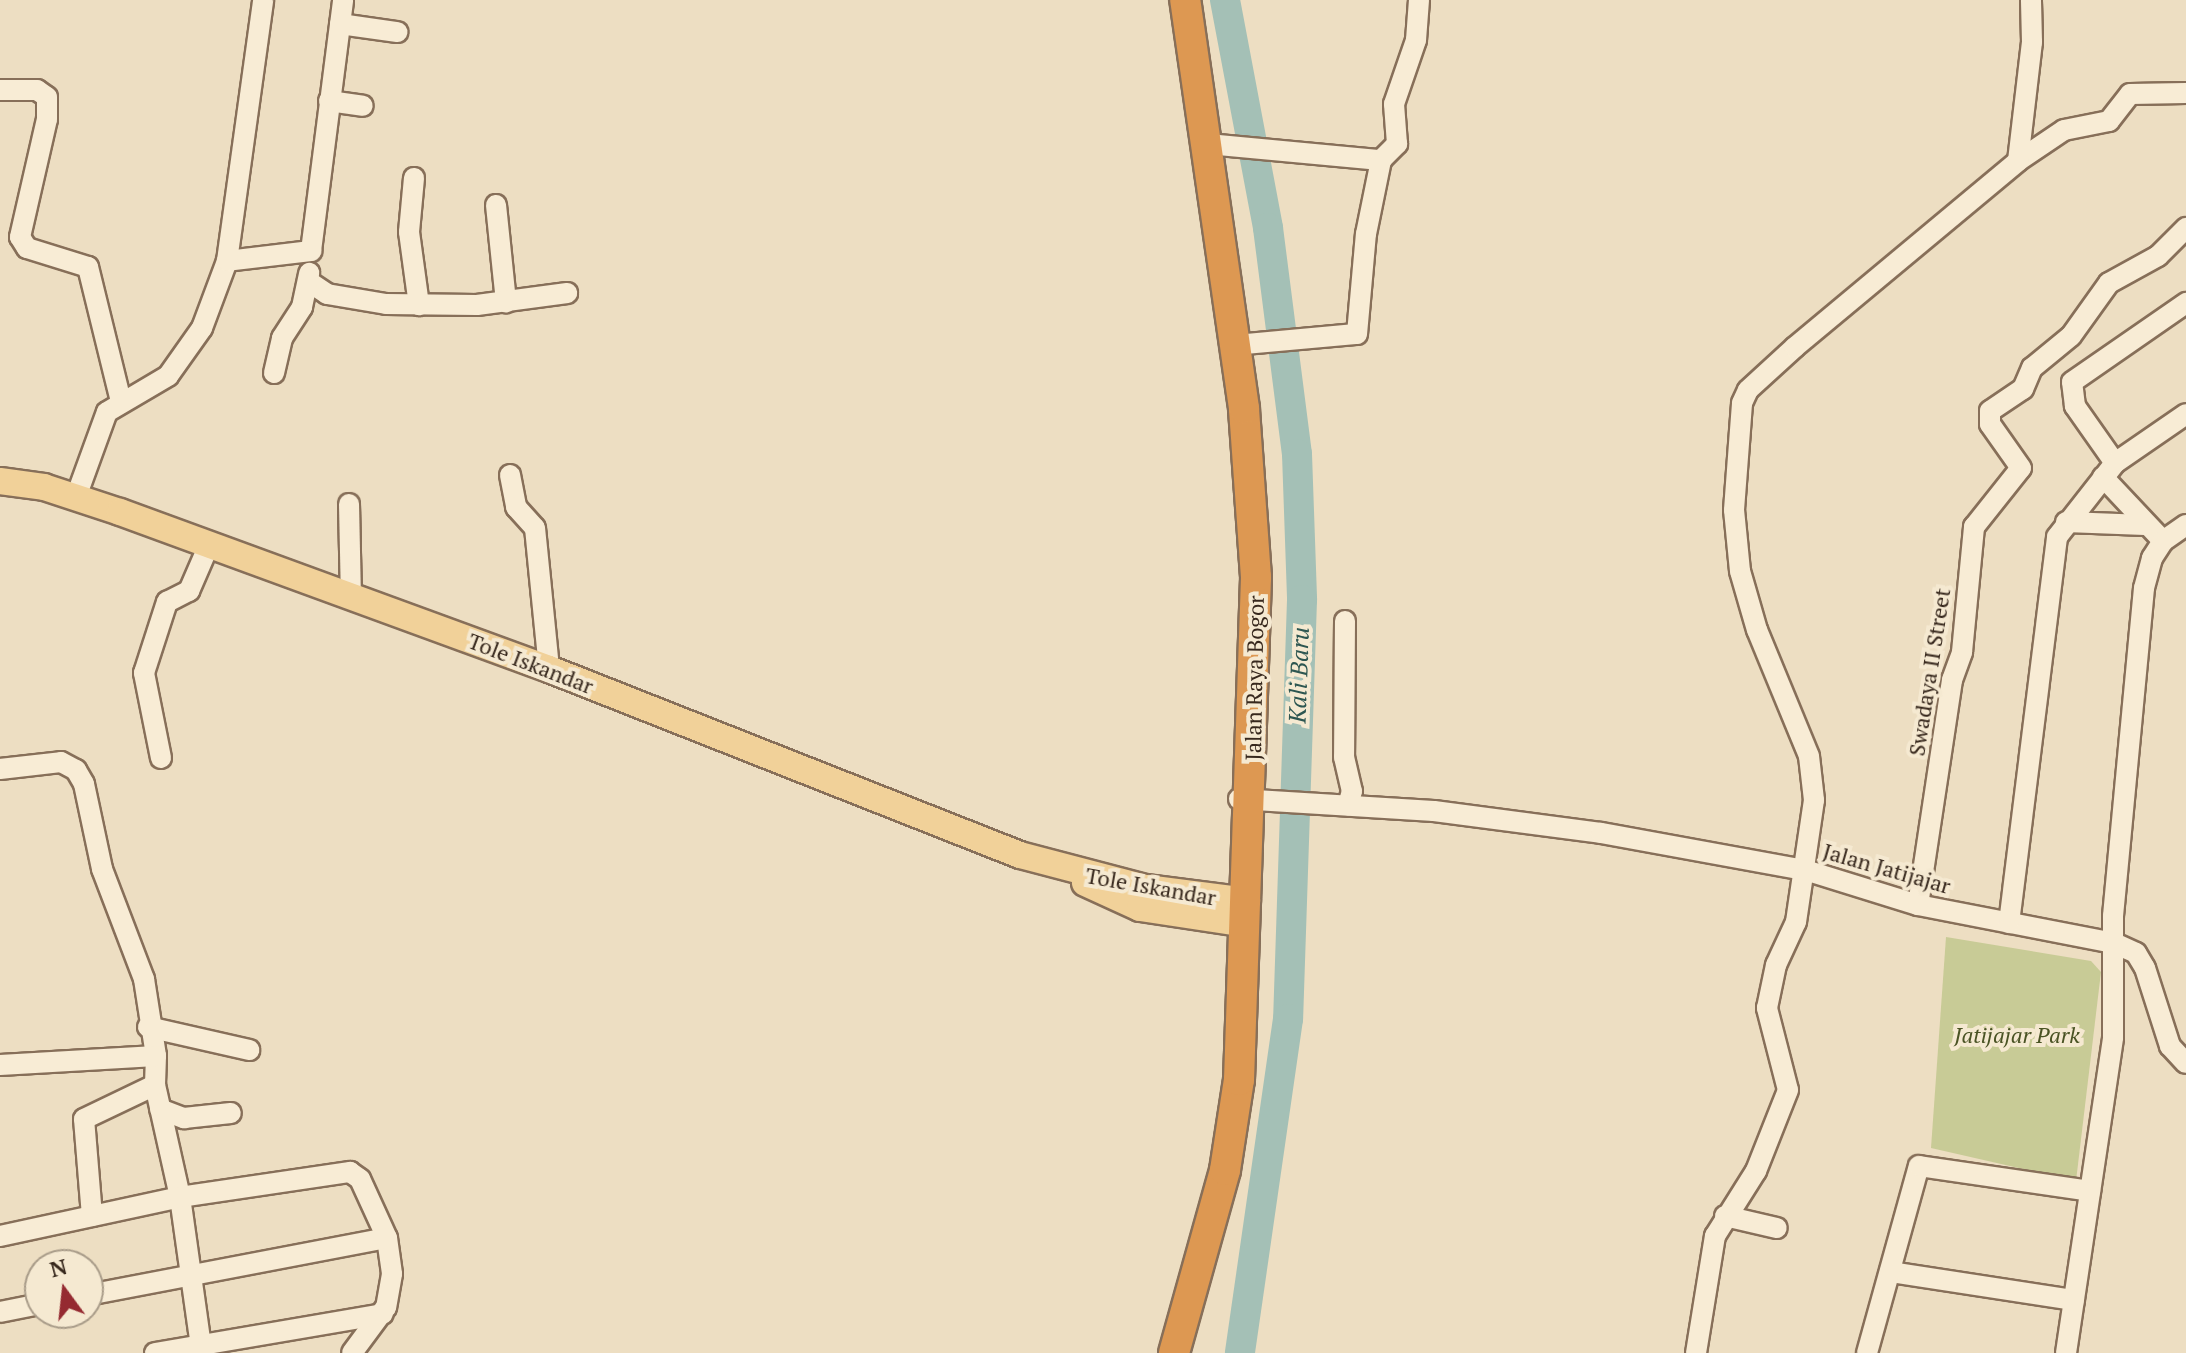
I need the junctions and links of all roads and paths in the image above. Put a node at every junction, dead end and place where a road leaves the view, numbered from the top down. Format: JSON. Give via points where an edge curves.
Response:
{"nodes":[{"id":1,"x":263,"y":0,"type":"edge"},
{"id":2,"x":343,"y":0,"type":"edge"},
{"id":3,"x":1170,"y":0,"type":"edge"},
{"id":4,"x":1185,"y":0,"type":"edge"},
{"id":5,"x":1419,"y":0,"type":"edge"},
{"id":6,"x":2031,"y":0,"type":"edge"},
{"id":7,"x":340,"y":24,"type":"junction"},
{"id":8,"x":397,"y":32,"type":"dead end"},
{"id":9,"x":0,"y":90,"type":"edge"},
{"id":10,"x":2186,"y":93,"type":"edge"},
{"id":11,"x":329,"y":101,"type":"junction"},
{"id":12,"x":363,"y":106,"type":"dead end"},
{"id":13,"x":1218,"y":145,"type":"junction"},
{"id":14,"x":1381,"y":160,"type":"junction"},
{"id":15,"x":2018,"y":161,"type":"junction"},
{"id":16,"x":414,"y":178,"type":"dead end"},
{"id":17,"x":496,"y":205,"type":"dead end"},
{"id":18,"x":2186,"y":228,"type":"edge"},
{"id":19,"x":311,"y":251,"type":"junction"},
{"id":20,"x":227,"y":261,"type":"junction"},
{"id":21,"x":308,"y":281,"type":"junction"},
{"id":22,"x":567,"y":293,"type":"dead end"},
{"id":23,"x":506,"y":302,"type":"junction"},
{"id":24,"x":2186,"y":303,"type":"edge"},
{"id":25,"x":419,"y":305,"type":"junction"},
{"id":26,"x":1246,"y":343,"type":"junction"},
{"id":27,"x":274,"y":373,"type":"dead end"},
{"id":28,"x":121,"y":401,"type":"junction"},
{"id":29,"x":2186,"y":414,"type":"edge"},
{"id":30,"x":2109,"y":470,"type":"junction"},
{"id":31,"x":510,"y":475,"type":"dead end"},
{"id":32,"x":0,"y":481,"type":"edge"},
{"id":33,"x":76,"y":497,"type":"junction"},
{"id":34,"x":349,"y":504,"type":"dead end"},
{"id":35,"x":2066,"y":522,"type":"junction"},
{"id":36,"x":2145,"y":525,"type":"junction"},
{"id":37,"x":2186,"y":525,"type":"edge"},
{"id":38,"x":2163,"y":541,"type":"junction"},
{"id":39,"x":208,"y":547,"type":"junction"},
{"id":40,"x":351,"y":597,"type":"junction"},
{"id":41,"x":1345,"y":621,"type":"dead end"},
{"id":42,"x":549,"y":669,"type":"junction"},
{"id":43,"x":161,"y":758,"type":"dead end"},
{"id":44,"x":0,"y":769,"type":"edge"},
{"id":45,"x":1253,"y":800,"type":"junction"},
{"id":46,"x":1348,"y":805,"type":"junction"},
{"id":47,"x":1805,"y":870,"type":"junction"},
{"id":48,"x":1918,"y":905,"type":"junction"},
{"id":49,"x":1239,"y":912,"type":"junction"},
{"id":50,"x":2009,"y":923,"type":"junction"},
{"id":51,"x":2114,"y":943,"type":"junction"},
{"id":52,"x":148,"y":1027,"type":"junction"},
{"id":53,"x":249,"y":1050,"type":"dead end"},
{"id":54,"x":156,"y":1056,"type":"junction"},
{"id":55,"x":2186,"y":1063,"type":"edge"},
{"id":56,"x":0,"y":1065,"type":"edge"},
{"id":57,"x":155,"y":1085,"type":"junction"},
{"id":58,"x":160,"y":1109,"type":"junction"},
{"id":59,"x":231,"y":1113,"type":"dead end"},
{"id":60,"x":2090,"y":1191,"type":"junction"},
{"id":61,"x":180,"y":1197,"type":"junction"},
{"id":62,"x":92,"y":1216,"type":"junction"},
{"id":63,"x":1725,"y":1216,"type":"junction"},
{"id":64,"x":1777,"y":1228,"type":"dead end"},
{"id":65,"x":0,"y":1236,"type":"edge"},
{"id":66,"x":387,"y":1238,"type":"junction"},
{"id":67,"x":1890,"y":1272,"type":"junction"},
{"id":68,"x":191,"y":1275,"type":"junction"},
{"id":69,"x":104,"y":1292,"type":"edge"},
{"id":70,"x":2074,"y":1300,"type":"junction"},
{"id":71,"x":24,"y":1307,"type":"edge"},
{"id":72,"x":0,"y":1312,"type":"edge"},
{"id":73,"x":383,"y":1314,"type":"junction"},
{"id":74,"x":201,"y":1348,"type":"edge"},
{"id":75,"x":155,"y":1353,"type":"edge"},
{"id":76,"x":352,"y":1353,"type":"edge"},
{"id":77,"x":1159,"y":1353,"type":"edge"},
{"id":78,"x":1174,"y":1353,"type":"edge"},
{"id":79,"x":1696,"y":1353,"type":"edge"},
{"id":80,"x":1867,"y":1353,"type":"edge"},
{"id":81,"x":2066,"y":1353,"type":"edge"}],
"edges":[{"from":1,"to":20,"type":"street"},
{"from":2,"to":7,"type":"street"},
{"from":3,"to":45,"type":"highway","name":"Jalan Raya Bogor","via":[[1206,235],[1237,502]]},
{"from":4,"to":13,"type":"highway","name":"Jalan Raya Bogor"},
{"from":5,"to":14,"type":"street","via":[[1416,40],[1394,104],[1397,144]]},
{"from":6,"to":15,"type":"street","via":[[2032,42]]},
{"from":7,"to":8,"type":"street"},
{"from":7,"to":11,"type":"street"},
{"from":9,"to":28,"type":"street","via":[[37,90],[47,97],[47,119],[20,237],[27,248],[88,267]]},
{"from":10,"to":15,"type":"street","via":[[2130,94],[2109,121],[2064,130]]},
{"from":11,"to":12,"type":"street"},
{"from":11,"to":19,"type":"street"},
{"from":13,"to":14,"type":"street"},
{"from":13,"to":26,"type":"highway","name":"Jalan Raya Bogor"},
{"from":14,"to":26,"type":"street","via":[[1361,267],[1357,334]]},
{"from":15,"to":47,"type":"street","via":[[1795,347],[1748,390],[1742,403],[1736,545],[1749,610],[1809,756],[1814,800]]},
{"from":16,"to":25,"type":"street","via":[[409,232]]},
{"from":17,"to":23,"type":"street"},
{"from":18,"to":48,"type":"street","name":"Swadaya II Street","via":[[2158,256],[2109,283],[2071,336],[2032,368],[2023,389],[1990,411],[1990,424],[2021,468],[1974,527],[1962,652],[1952,680]]},
{"from":19,"to":20,"type":"street"},
{"from":19,"to":21,"type":"street"},
{"from":20,"to":28,"type":"street","via":[[187,353],[160,382]]},
{"from":21,"to":25,"type":"street","via":[[327,294]]},
{"from":21,"to":27,"type":"street","via":[[302,307],[282,338]]},
{"from":22,"to":23,"type":"street"},
{"from":23,"to":25,"type":"street"},
{"from":24,"to":30,"type":"street","via":[[2072,382],[2075,406]]},
{"from":26,"to":45,"type":"highway","name":"Jalan Raya Bogor","via":[[1255,540]]},
{"from":28,"to":33,"type":"street","via":[[103,420]]},
{"from":29,"to":30,"type":"street"},
{"from":30,"to":35,"type":"street"},
{"from":30,"to":36,"type":"street"},
{"from":31,"to":42,"type":"street","via":[[516,507],[535,528]]},
{"from":32,"to":33,"type":"main road","name":"Tole Iskandar"},
{"from":33,"to":39,"type":"main road","name":"Tole Iskandar"},
{"from":34,"to":40,"type":"street"},
{"from":35,"to":36,"type":"street"},
{"from":35,"to":50,"type":"street","via":[[2051,561]]},
{"from":36,"to":38,"type":"street"},
{"from":37,"to":38,"type":"street"},
{"from":38,"to":51,"type":"street","via":[[2144,588]]},
{"from":39,"to":40,"type":"main road","name":"Tole Iskandar"},
{"from":39,"to":43,"type":"street","via":[[189,591],[167,602],[144,673]]},
{"from":40,"to":42,"type":"main road","name":"Tole Iskandar"},
{"from":41,"to":46,"type":"street","via":[[1344,757],[1352,791]]},
{"from":42,"to":49,"type":"main road","name":"Tole Iskandar","via":[[1055,867],[1126,904]]},
{"from":44,"to":52,"type":"street","via":[[61,762],[76,770],[84,784],[102,869],[140,960]]},
{"from":45,"to":46,"type":"street","name":"Jalan Jatijajar"},
{"from":45,"to":49,"type":"highway","name":"Jalan Raya Bogor"},
{"from":46,"to":47,"type":"street","name":"Jalan Jatijajar","via":[[1504,817]]},
{"from":47,"to":48,"type":"street","name":"Jalan Jatijajar"},
{"from":47,"to":63,"type":"street","via":[[1796,922],[1774,971],[1767,1008],[1788,1090],[1756,1171]]},
{"from":48,"to":50,"type":"street","name":"Jalan Jatijajar"},
{"from":49,"to":77,"type":"highway","name":"Jalan Raya Bogor","via":[[1220,1117]]},
{"from":49,"to":78,"type":"highway","name":"Jalan Raya Bogor","via":[[1234,1122]]},
{"from":50,"to":51,"type":"street","name":"Jalan Jatijajar"},
{"from":51,"to":55,"type":"street","via":[[2136,953],[2145,968],[2170,1046]]},
{"from":51,"to":60,"type":"street","via":[[2113,1037]]},
{"from":52,"to":53,"type":"street"},
{"from":52,"to":54,"type":"street"},
{"from":54,"to":56,"type":"street"},
{"from":54,"to":57,"type":"street"},
{"from":57,"to":58,"type":"street"},
{"from":57,"to":62,"type":"street","via":[[84,1119]]},
{"from":58,"to":59,"type":"street","via":[[184,1118]]},
{"from":58,"to":61,"type":"street"},
{"from":60,"to":67,"type":"street","via":[[1919,1166]]},
{"from":60,"to":70,"type":"street"},
{"from":61,"to":62,"type":"street"},
{"from":61,"to":66,"type":"street","via":[[350,1172],[360,1179]]},
{"from":61,"to":68,"type":"street"},
{"from":62,"to":65,"type":"street"},
{"from":63,"to":64,"type":"street"},
{"from":63,"to":79,"type":"street","via":[[1706,1278]]},
{"from":66,"to":68,"type":"street"},
{"from":66,"to":73,"type":"street","via":[[392,1274]]},
{"from":67,"to":70,"type":"street"},
{"from":67,"to":80,"type":"street"},
{"from":68,"to":69,"type":"street"},
{"from":68,"to":74,"type":"street"},
{"from":70,"to":81,"type":"street"},
{"from":71,"to":72,"type":"street"},
{"from":73,"to":74,"type":"street"},
{"from":73,"to":76,"type":"street"},
{"from":74,"to":75,"type":"street"}]}
